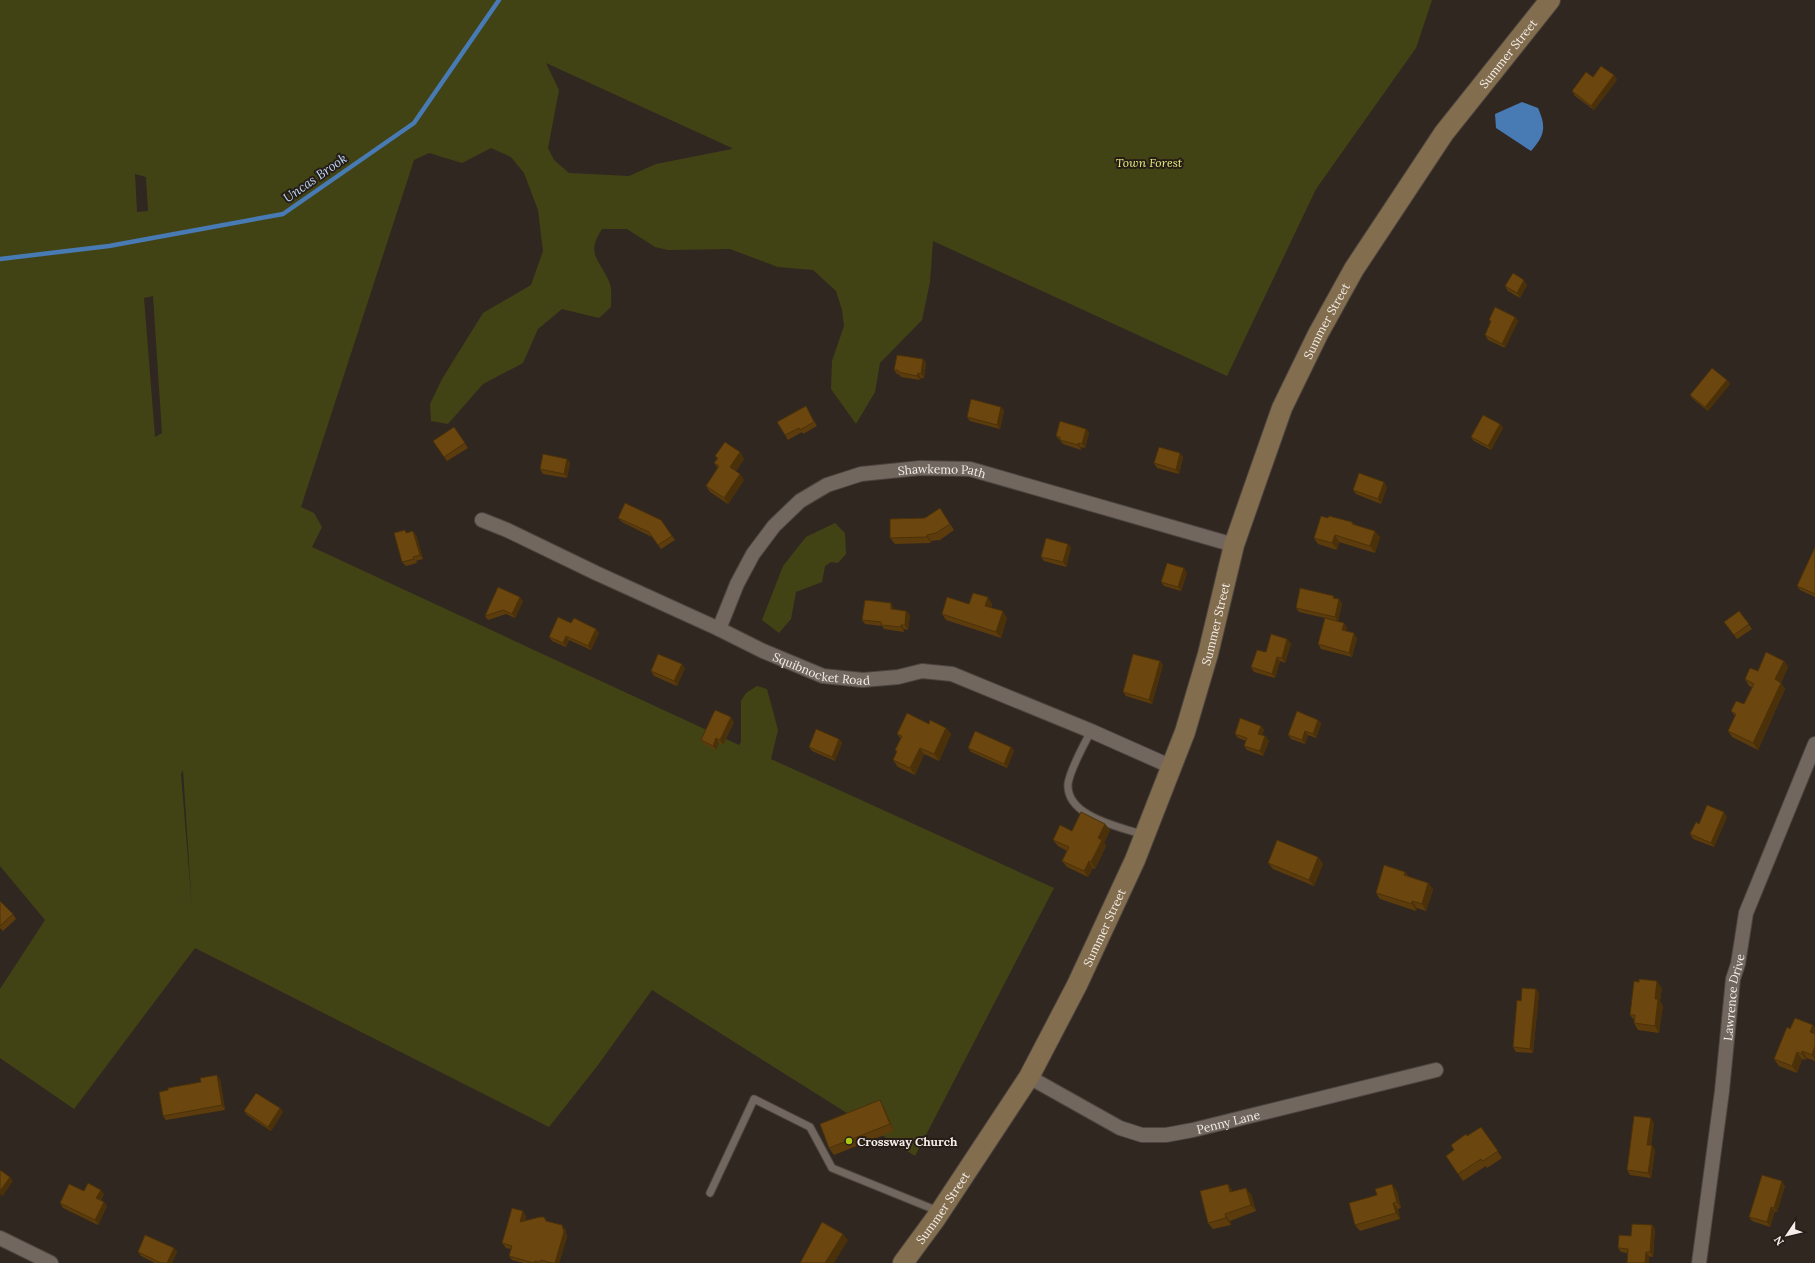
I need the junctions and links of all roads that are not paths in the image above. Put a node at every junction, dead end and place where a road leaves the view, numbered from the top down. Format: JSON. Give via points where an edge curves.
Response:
{"nodes":[{"id":1,"x":1550,"y":0,"type":"edge"},
{"id":2,"x":482,"y":520,"type":"dead end"},
{"id":3,"x":1234,"y":545,"type":"junction"},
{"id":4,"x":719,"y":629,"type":"junction"},
{"id":5,"x":1091,"y":731,"type":"junction"},
{"id":6,"x":1815,"y":744,"type":"edge"},
{"id":7,"x":1172,"y":767,"type":"junction"},
{"id":8,"x":1145,"y":835,"type":"junction"},
{"id":9,"x":1436,"y":1070,"type":"dead end"},
{"id":10,"x":1029,"y":1077,"type":"junction"},
{"id":11,"x":710,"y":1193,"type":"dead end"},
{"id":12,"x":940,"y":1212,"type":"junction"},
{"id":13,"x":0,"y":1238,"type":"edge"},
{"id":14,"x":50,"y":1263,"type":"edge"},
{"id":15,"x":903,"y":1263,"type":"edge"},
{"id":16,"x":1699,"y":1263,"type":"edge"}],
"edges":[{"from":1,"to":3,"type":"main road","name":"Summer Street","via":[[1455,117],[1354,269],[1318,334],[1282,408]]},
{"from":2,"to":4,"type":"street","name":"Squibnocket Road"},
{"from":3,"to":4,"type":"street","name":"Shawkemo Path","via":[[970,469],[920,468],[861,474],[827,485],[800,500],[774,526],[753,554],[737,584]]},
{"from":3,"to":7,"type":"main road","name":"Summer Street","via":[[1208,654]]},
{"from":4,"to":5,"type":"street","name":"Squibnocket Road","via":[[823,676],[863,680],[922,671],[952,674]]},
{"from":5,"to":7,"type":"street","name":"Squibnocket Road"},
{"from":5,"to":8,"type":"lane","via":[[1068,783],[1073,803],[1085,813]]},
{"from":6,"to":16,"type":"street","name":"Lawrence Drive","via":[[1746,912],[1738,964],[1733,979],[1722,1091]]},
{"from":7,"to":8,"type":"main road","name":"Summer Street"},
{"from":8,"to":10,"type":"main road","name":"Summer Street","via":[[1077,985]]},
{"from":9,"to":10,"type":"street","name":"Penny Lane","via":[[1166,1135],[1142,1135],[1120,1128]]},
{"from":10,"to":12,"type":"main road","name":"Summer Street"},
{"from":11,"to":12,"type":"lane","via":[[754,1099],[810,1127],[832,1168]]},
{"from":12,"to":15,"type":"main road","name":"Summer Street"},
{"from":13,"to":14,"type":"street"}]}
